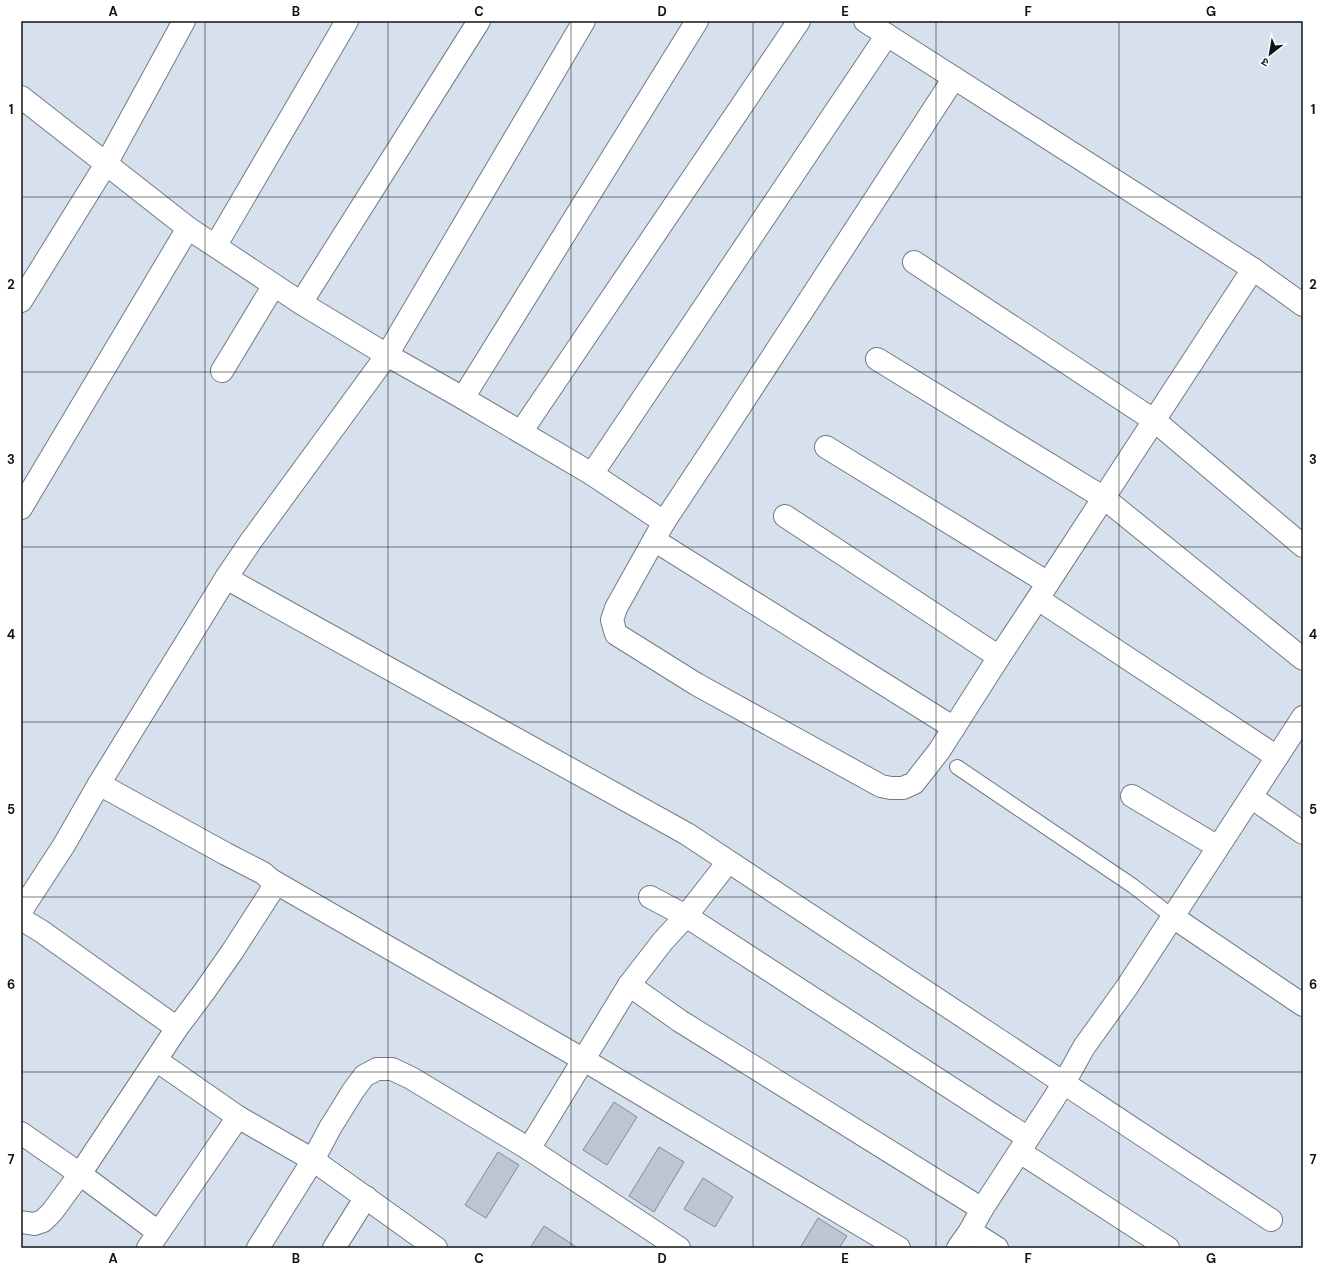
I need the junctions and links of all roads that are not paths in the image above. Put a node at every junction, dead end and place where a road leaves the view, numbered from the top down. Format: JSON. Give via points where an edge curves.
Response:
{"nodes":[{"id":1,"x":184,"y":21,"type":"edge"},
{"id":2,"x":347,"y":21,"type":"edge"},
{"id":3,"x":479,"y":21,"type":"edge"},
{"id":4,"x":584,"y":21,"type":"edge"},
{"id":5,"x":697,"y":21,"type":"edge"},
{"id":6,"x":799,"y":21,"type":"edge"},
{"id":7,"x":865,"y":21,"type":"edge"},
{"id":8,"x":887,"y":35,"type":"junction"},
{"id":9,"x":954,"y":78,"type":"junction"},
{"id":10,"x":21,"y":97,"type":"edge"},
{"id":11,"x":106,"y":164,"type":"junction"},
{"id":12,"x":188,"y":228,"type":"junction"},
{"id":13,"x":216,"y":245,"type":"junction"},
{"id":14,"x":914,"y":262,"type":"dead end"},
{"id":15,"x":1253,"y":269,"type":"junction"},
{"id":16,"x":274,"y":284,"type":"junction"},
{"id":17,"x":21,"y":301,"type":"edge"},
{"id":18,"x":301,"y":303,"type":"junction"},
{"id":19,"x":1303,"y":306,"type":"edge"},
{"id":20,"x":387,"y":355,"type":"junction"},
{"id":21,"x":877,"y":359,"type":"dead end"},
{"id":22,"x":222,"y":371,"type":"dead end"},
{"id":23,"x":463,"y":398,"type":"junction"},
{"id":24,"x":1155,"y":420,"type":"junction"},
{"id":25,"x":521,"y":432,"type":"junction"},
{"id":26,"x":826,"y":447,"type":"dead end"},
{"id":27,"x":592,"y":474,"type":"junction"},
{"id":28,"x":1104,"y":498,"type":"junction"},
{"id":29,"x":21,"y":508,"type":"edge"},
{"id":30,"x":785,"y":516,"type":"dead end"},
{"id":31,"x":659,"y":531,"type":"junction"},
{"id":32,"x":1303,"y":546,"type":"edge"},
{"id":33,"x":226,"y":578,"type":"junction"},
{"id":34,"x":1043,"y":591,"type":"junction"},
{"id":35,"x":999,"y":657,"type":"junction"},
{"id":36,"x":1303,"y":659,"type":"edge"},
{"id":37,"x":1303,"y":717,"type":"edge"},
{"id":38,"x":954,"y":728,"type":"junction"},
{"id":39,"x":1277,"y":757,"type":"junction"},
{"id":40,"x":957,"y":767,"type":"dead end"},
{"id":41,"x":99,"y":784,"type":"junction"},
{"id":42,"x":1132,"y":796,"type":"dead end"},
{"id":43,"x":1251,"y":797,"type":"junction"},
{"id":44,"x":1303,"y":833,"type":"edge"},
{"id":45,"x":1218,"y":847,"type":"junction"},
{"id":46,"x":728,"y":862,"type":"junction"},
{"id":47,"x":271,"y":880,"type":"junction"},
{"id":48,"x":650,"y":897,"type":"dead end"},
{"id":49,"x":21,"y":911,"type":"edge"},
{"id":50,"x":686,"y":916,"type":"junction"},
{"id":51,"x":1173,"y":917,"type":"junction"},
{"id":52,"x":21,"y":919,"type":"edge"},
{"id":53,"x":629,"y":985,"type":"junction"},
{"id":54,"x":1303,"y":1005,"type":"edge"},
{"id":55,"x":177,"y":1028,"type":"junction"},
{"id":56,"x":156,"y":1060,"type":"junction"},
{"id":57,"x":584,"y":1060,"type":"junction"},
{"id":58,"x":1064,"y":1083,"type":"junction"},
{"id":59,"x":238,"y":1117,"type":"junction"},
{"id":60,"x":21,"y":1133,"type":"edge"},
{"id":61,"x":1024,"y":1145,"type":"junction"},
{"id":62,"x":529,"y":1149,"type":"junction"},
{"id":63,"x":313,"y":1160,"type":"junction"},
{"id":64,"x":80,"y":1174,"type":"junction"},
{"id":65,"x":366,"y":1197,"type":"junction"},
{"id":66,"x":982,"y":1208,"type":"junction"},
{"id":67,"x":1271,"y":1220,"type":"dead end"},
{"id":68,"x":21,"y":1222,"type":"edge"},
{"id":69,"x":970,"y":1231,"type":"junction"},
{"id":70,"x":153,"y":1240,"type":"edge"},
{"id":71,"x":258,"y":1248,"type":"edge"},
{"id":72,"x":334,"y":1248,"type":"edge"},
{"id":73,"x":436,"y":1248,"type":"edge"},
{"id":74,"x":678,"y":1248,"type":"edge"},
{"id":75,"x":899,"y":1248,"type":"edge"},
{"id":76,"x":958,"y":1248,"type":"edge"},
{"id":77,"x":997,"y":1248,"type":"edge"},
{"id":78,"x":1168,"y":1248,"type":"edge"}],
"edges":[{"from":1,"to":11,"type":"street"},
{"from":2,"to":13,"type":"street"},
{"from":3,"to":18,"type":"street"},
{"from":4,"to":20,"type":"street"},
{"from":5,"to":23,"type":"street"},
{"from":6,"to":25,"type":"street"},
{"from":7,"to":8,"type":"street"},
{"from":8,"to":9,"type":"street"},
{"from":8,"to":27,"type":"street"},
{"from":9,"to":15,"type":"street"},
{"from":9,"to":31,"type":"street"},
{"from":10,"to":11,"type":"street"},
{"from":11,"to":12,"type":"street"},
{"from":11,"to":17,"type":"street"},
{"from":12,"to":13,"type":"street"},
{"from":12,"to":29,"type":"street"},
{"from":13,"to":16,"type":"street"},
{"from":14,"to":24,"type":"street"},
{"from":15,"to":19,"type":"street"},
{"from":15,"to":24,"type":"street"},
{"from":16,"to":18,"type":"street"},
{"from":16,"to":22,"type":"street"},
{"from":18,"to":20,"type":"street"},
{"from":20,"to":23,"type":"street"},
{"from":20,"to":33,"type":"street"},
{"from":21,"to":28,"type":"street"},
{"from":23,"to":25,"type":"street"},
{"from":24,"to":28,"type":"street"},
{"from":24,"to":32,"type":"street"},
{"from":25,"to":27,"type":"street"},
{"from":26,"to":34,"type":"street"},
{"from":27,"to":31,"type":"street"},
{"from":28,"to":34,"type":"street"},
{"from":28,"to":36,"type":"street"},
{"from":30,"to":35,"type":"street"},
{"from":31,"to":38,"type":"street"},
{"from":31,"to":38,"type":"street","via":[[616,608],[612,620],[616,634],[696,684],[881,786],[903,788],[914,783]]},
{"from":33,"to":41,"type":"street"},
{"from":33,"to":46,"type":"street","via":[[687,834]]},
{"from":34,"to":35,"type":"street"},
{"from":34,"to":39,"type":"street"},
{"from":35,"to":38,"type":"street"},
{"from":37,"to":39,"type":"street"},
{"from":39,"to":43,"type":"street"},
{"from":40,"to":51,"type":"lane","via":[[1133,886]]},
{"from":41,"to":47,"type":"street","via":[[263,873]]},
{"from":41,"to":49,"type":"street","via":[[64,845]]},
{"from":42,"to":45,"type":"street"},
{"from":43,"to":44,"type":"street"},
{"from":43,"to":45,"type":"street"},
{"from":45,"to":51,"type":"street"},
{"from":46,"to":50,"type":"street"},
{"from":46,"to":58,"type":"street"},
{"from":47,"to":55,"type":"street","via":[[272,890],[267,900]]},
{"from":47,"to":57,"type":"street"},
{"from":48,"to":50,"type":"street"},
{"from":50,"to":53,"type":"street"},
{"from":50,"to":61,"type":"street"},
{"from":51,"to":54,"type":"street"},
{"from":51,"to":58,"type":"street","via":[[1084,1047]]},
{"from":52,"to":55,"type":"street"},
{"from":53,"to":57,"type":"street"},
{"from":53,"to":66,"type":"street","via":[[680,1021]]},
{"from":55,"to":56,"type":"street"},
{"from":56,"to":59,"type":"street"},
{"from":56,"to":64,"type":"street"},
{"from":57,"to":62,"type":"street"},
{"from":57,"to":75,"type":"street"},
{"from":58,"to":61,"type":"street"},
{"from":58,"to":67,"type":"street"},
{"from":59,"to":63,"type":"street"},
{"from":59,"to":70,"type":"street"},
{"from":60,"to":64,"type":"street"},
{"from":61,"to":66,"type":"street"},
{"from":61,"to":78,"type":"street"},
{"from":62,"to":63,"type":"street","via":[[411,1078],[392,1069],[376,1069],[364,1076],[353,1091]]},
{"from":62,"to":74,"type":"street"},
{"from":63,"to":65,"type":"street"},
{"from":63,"to":71,"type":"street"},
{"from":64,"to":68,"type":"street","via":[[43,1221],[34,1224]]},
{"from":64,"to":70,"type":"street"},
{"from":65,"to":72,"type":"street"},
{"from":65,"to":73,"type":"street"},
{"from":66,"to":69,"type":"street"},
{"from":69,"to":76,"type":"street"},
{"from":69,"to":77,"type":"street"}]}
